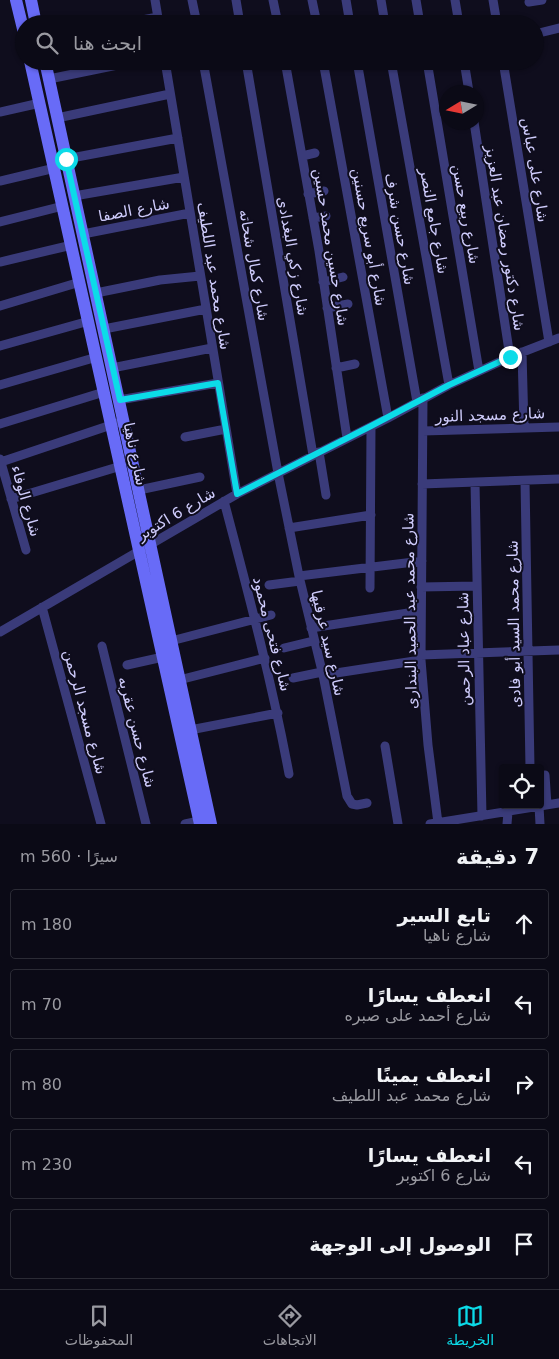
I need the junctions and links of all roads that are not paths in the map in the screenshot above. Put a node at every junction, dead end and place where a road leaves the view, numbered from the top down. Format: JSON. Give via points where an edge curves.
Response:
{"nodes":[{"id":1,"x":16,"y":0,"type":"edge"},
{"id":2,"x":31,"y":0,"type":"edge"},
{"id":3,"x":155,"y":0,"type":"edge"},
{"id":4,"x":192,"y":0,"type":"edge"},
{"id":5,"x":236,"y":0,"type":"edge"},
{"id":6,"x":274,"y":0,"type":"edge"},
{"id":7,"x":312,"y":0,"type":"edge"},
{"id":8,"x":346,"y":0,"type":"edge"},
{"id":9,"x":381,"y":0,"type":"edge"},
{"id":10,"x":416,"y":0,"type":"edge"},
{"id":11,"x":455,"y":0,"type":"edge"},
{"id":12,"x":493,"y":0,"type":"edge"},
{"id":13,"x":542,"y":0,"type":"edge"},
{"id":14,"x":529,"y":2,"type":"dead end"},
{"id":15,"x":20,"y":15,"type":"edge"},
{"id":16,"x":34,"y":15,"type":"edge"},
{"id":17,"x":157,"y":15,"type":"edge"},
{"id":18,"x":195,"y":15,"type":"edge"},
{"id":19,"x":238,"y":15,"type":"edge"},
{"id":20,"x":276,"y":15,"type":"edge"},
{"id":21,"x":315,"y":15,"type":"edge"},
{"id":22,"x":348,"y":15,"type":"edge"},
{"id":23,"x":384,"y":15,"type":"edge"},
{"id":24,"x":418,"y":15,"type":"edge"},
{"id":25,"x":458,"y":15,"type":"edge"},
{"id":26,"x":496,"y":15,"type":"edge"},
{"id":27,"x":559,"y":28,"type":"edge"},
{"id":28,"x":544,"y":32,"type":"edge"},
{"id":29,"x":32,"y":70,"type":"edge"},
{"id":30,"x":47,"y":70,"type":"edge"},
{"id":31,"x":93,"y":70,"type":"edge"},
{"id":32,"x":166,"y":70,"type":"edge"},
{"id":33,"x":206,"y":70,"type":"edge"},
{"id":34,"x":248,"y":70,"type":"edge"},
{"id":35,"x":286,"y":70,"type":"edge"},
{"id":36,"x":326,"y":70,"type":"edge"},
{"id":37,"x":358,"y":70,"type":"edge"},
{"id":38,"x":393,"y":70,"type":"edge"},
{"id":39,"x":429,"y":70,"type":"edge"},
{"id":40,"x":465,"y":70,"type":"edge"},
{"id":41,"x":504,"y":70,"type":"edge"},
{"id":42,"x":49,"y":79,"type":"junction"},
{"id":43,"x":468,"y":85,"type":"edge"},
{"id":44,"x":170,"y":94,"type":"junction"},
{"id":45,"x":40,"y":103,"type":"junction"},
{"id":46,"x":0,"y":112,"type":"edge"},
{"id":47,"x":57,"y":118,"type":"junction"},
{"id":48,"x":475,"y":130,"type":"edge"},
{"id":49,"x":178,"y":138,"type":"junction"},
{"id":50,"x":314,"y":153,"type":"dead end"},
{"id":51,"x":302,"y":156,"type":"junction"},
{"id":52,"x":66,"y":159,"type":"junction"},
{"id":53,"x":55,"y":168,"type":"junction"},
{"id":54,"x":184,"y":177,"type":"junction"},
{"id":55,"x":0,"y":181,"type":"edge"},
{"id":56,"x":324,"y":191,"type":"dead end"},
{"id":57,"x":308,"y":194,"type":"junction"},
{"id":58,"x":74,"y":196,"type":"junction"},
{"id":59,"x":63,"y":206,"type":"junction"},
{"id":60,"x":190,"y":213,"type":"junction"},
{"id":61,"x":326,"y":216,"type":"dead end"},
{"id":62,"x":313,"y":218,"type":"junction"},
{"id":63,"x":0,"y":222,"type":"edge"},
{"id":64,"x":83,"y":234,"type":"junction"},
{"id":65,"x":72,"y":245,"type":"junction"},
{"id":66,"x":0,"y":262,"type":"edge"},
{"id":67,"x":200,"y":276,"type":"junction"},
{"id":68,"x":343,"y":277,"type":"dead end"},
{"id":69,"x":80,"y":282,"type":"junction"},
{"id":70,"x":323,"y":282,"type":"junction"},
{"id":71,"x":96,"y":293,"type":"junction"},
{"id":72,"x":348,"y":304,"type":"dead end"},
{"id":73,"x":0,"y":306,"type":"edge"},
{"id":74,"x":327,"y":308,"type":"junction"},
{"id":75,"x":206,"y":309,"type":"junction"},
{"id":76,"x":89,"y":321,"type":"junction"},
{"id":77,"x":104,"y":329,"type":"junction"},
{"id":78,"x":559,"y":338,"type":"edge"},
{"id":79,"x":549,"y":342,"type":"junction"},
{"id":80,"x":0,"y":346,"type":"edge"},
{"id":81,"x":212,"y":348,"type":"junction"},
{"id":82,"x":522,"y":352,"type":"junction"},
{"id":83,"x":97,"y":357,"type":"junction"},
{"id":84,"x":510,"y":357,"type":"junction"},
{"id":85,"x":355,"y":364,"type":"dead end"},
{"id":86,"x":112,"y":368,"type":"junction"},
{"id":87,"x":336,"y":368,"type":"junction"},
{"id":88,"x":479,"y":371,"type":"junction"},
{"id":89,"x":218,"y":383,"type":"junction"},
{"id":90,"x":449,"y":385,"type":"junction"},
{"id":91,"x":0,"y":386,"type":"edge"},
{"id":92,"x":104,"y":392,"type":"junction"},
{"id":93,"x":120,"y":400,"type":"junction"},
{"id":94,"x":420,"y":400,"type":"junction"},
{"id":95,"x":388,"y":418,"type":"junction"},
{"id":96,"x":118,"y":423,"type":"junction"},
{"id":97,"x":0,"y":424,"type":"edge"},
{"id":98,"x":371,"y":426,"type":"junction"},
{"id":99,"x":559,"y":427,"type":"edge"},
{"id":100,"x":524,"y":428,"type":"junction"},
{"id":101,"x":226,"y":429,"type":"junction"},
{"id":102,"x":423,"y":431,"type":"junction"},
{"id":103,"x":186,"y":437,"type":"dead end"},
{"id":104,"x":347,"y":438,"type":"junction"},
{"id":105,"x":316,"y":454,"type":"junction"},
{"id":106,"x":0,"y":461,"type":"edge"},
{"id":107,"x":121,"y":466,"type":"junction"},
{"id":108,"x":278,"y":473,"type":"junction"},
{"id":109,"x":200,"y":477,"type":"dead end"},
{"id":110,"x":559,"y":479,"type":"edge"},
{"id":111,"x":525,"y":481,"type":"junction"},
{"id":112,"x":474,"y":483,"type":"junction"},
{"id":113,"x":422,"y":484,"type":"junction"},
{"id":114,"x":139,"y":490,"type":"junction"},
{"id":115,"x":237,"y":494,"type":"junction"},
{"id":116,"x":326,"y":495,"type":"dead end"},
{"id":117,"x":11,"y":499,"type":"junction"},
{"id":118,"x":224,"y":501,"type":"junction"},
{"id":119,"x":371,"y":515,"type":"junction"},
{"id":120,"x":290,"y":528,"type":"junction"},
{"id":121,"x":151,"y":544,"type":"junction"},
{"id":122,"x":26,"y":550,"type":"dead end"},
{"id":123,"x":140,"y":551,"type":"junction"},
{"id":124,"x":422,"y":561,"type":"junction"},
{"id":125,"x":370,"y":567,"type":"junction"},
{"id":126,"x":299,"y":578,"type":"junction"},
{"id":127,"x":269,"y":585,"type":"dead end"},
{"id":128,"x":477,"y":586,"type":"junction"},
{"id":129,"x":421,"y":587,"type":"junction"},
{"id":130,"x":370,"y":588,"type":"dead end"},
{"id":131,"x":42,"y":607,"type":"junction"},
{"id":132,"x":421,"y":611,"type":"junction"},
{"id":133,"x":271,"y":616,"type":"dead end"},
{"id":134,"x":256,"y":619,"type":"junction"},
{"id":135,"x":311,"y":628,"type":"junction"},
{"id":136,"x":0,"y":632,"type":"edge"},
{"id":137,"x":171,"y":641,"type":"junction"},
{"id":138,"x":313,"y":641,"type":"junction"},
{"id":139,"x":102,"y":646,"type":"dead end"},
{"id":140,"x":284,"y":648,"type":"dead end"},
{"id":141,"x":559,"y":650,"type":"edge"},
{"id":142,"x":528,"y":651,"type":"junction"},
{"id":143,"x":478,"y":653,"type":"junction"},
{"id":144,"x":163,"y":657,"type":"junction"},
{"id":145,"x":421,"y":657,"type":"junction"},
{"id":146,"x":265,"y":658,"type":"junction"},
{"id":147,"x":127,"y":665,"type":"dead end"},
{"id":148,"x":322,"y":673,"type":"junction"},
{"id":149,"x":293,"y":678,"type":"dead end"},
{"id":150,"x":179,"y":680,"type":"junction"},
{"id":151,"x":179,"y":704,"type":"junction"},
{"id":152,"x":278,"y":713,"type":"junction"},
{"id":153,"x":190,"y":730,"type":"junction"},
{"id":154,"x":385,"y":746,"type":"dead end"},
{"id":155,"x":530,"y":764,"type":"edge"},
{"id":156,"x":289,"y":774,"type":"dead end"},
{"id":157,"x":545,"y":775,"type":"dead end"},
{"id":158,"x":544,"y":790,"type":"edge"},
{"id":159,"x":367,"y":803,"type":"dead end"},
{"id":160,"x":559,"y":803,"type":"edge"},
{"id":161,"x":544,"y":806,"type":"edge"},
{"id":162,"x":514,"y":809,"type":"edge"},
{"id":163,"x":542,"y":809,"type":"edge"},
{"id":164,"x":482,"y":816,"type":"junction"},
{"id":165,"x":450,"y":822,"type":"edge"},
{"id":166,"x":203,"y":823,"type":"edge"},
{"id":167,"x":434,"y":823,"type":"edge"},
{"id":168,"x":101,"y":824,"type":"edge"},
{"id":169,"x":146,"y":824,"type":"edge"},
{"id":170,"x":185,"y":824,"type":"edge"},
{"id":171,"x":398,"y":824,"type":"edge"},
{"id":172,"x":507,"y":824,"type":"edge"},
{"id":173,"x":540,"y":824,"type":"edge"}],
"edges":[{"from":1,"to":15,"type":"main road"},
{"from":2,"to":16,"type":"main road"},
{"from":3,"to":17,"type":"street"},
{"from":4,"to":18,"type":"street"},
{"from":5,"to":19,"type":"street"},
{"from":6,"to":20,"type":"street"},
{"from":7,"to":21,"type":"street"},
{"from":8,"to":22,"type":"street"},
{"from":9,"to":23,"type":"street"},
{"from":10,"to":24,"type":"street"},
{"from":11,"to":25,"type":"street"},
{"from":12,"to":26,"type":"street"},
{"from":13,"to":14,"type":"street"},
{"from":27,"to":28,"type":"street"},
{"from":29,"to":45,"type":"main road","name":"شارع ناهيا"},
{"from":30,"to":42,"type":"main road","name":"شارع ناهيا"},
{"from":31,"to":42,"type":"street"},
{"from":32,"to":44,"type":"street","name":"شارع محمد عبد اللطيف"},
{"from":33,"to":108,"type":"street","name":"شارع كمال شحاته"},
{"from":34,"to":105,"type":"street","name":"شارع زكي البغدادى"},
{"from":35,"to":51,"type":"street","name":"شارع حسين محمد حسين"},
{"from":36,"to":95,"type":"street","name":"شارع أبو سريع حسنين"},
{"from":37,"to":94,"type":"street","name":"شارع حسن شرف"},
{"from":38,"to":90,"type":"street","name":"شارع جامع النصر"},
{"from":39,"to":88,"type":"street","name":"شارع ربيع حسن"},
{"from":40,"to":43,"type":"street"},
{"from":41,"to":79,"type":"street","name":"شارع على عباس"},
{"from":42,"to":47,"type":"main road","name":"شارع ناهيا"},
{"from":44,"to":47,"type":"street"},
{"from":44,"to":49,"type":"street","name":"شارع محمد عبد اللطيف"},
{"from":45,"to":46,"type":"street"},
{"from":45,"to":53,"type":"main road","name":"شارع ناهيا"},
{"from":47,"to":52,"type":"main road","name":"شارع ناهيا"},
{"from":48,"to":84,"type":"street","name":"شارع دكتور رمضان عبد العزيز"},
{"from":49,"to":52,"type":"street"},
{"from":49,"to":54,"type":"street","name":"شارع محمد عبد اللطيف"},
{"from":50,"to":51,"type":"street"},
{"from":51,"to":57,"type":"street","name":"شارع حسين محمد حسين"},
{"from":52,"to":58,"type":"main road","name":"شارع ناهيا"},
{"from":53,"to":55,"type":"street"},
{"from":53,"to":59,"type":"main road","name":"شارع ناهيا"},
{"from":54,"to":58,"type":"street"},
{"from":54,"to":60,"type":"street","name":"شارع محمد عبد اللطيف"},
{"from":56,"to":57,"type":"street"},
{"from":57,"to":62,"type":"street","name":"شارع حسين محمد حسين"},
{"from":58,"to":64,"type":"main road","name":"شارع ناهيا"},
{"from":59,"to":63,"type":"street"},
{"from":59,"to":65,"type":"main road","name":"شارع ناهيا"},
{"from":60,"to":64,"type":"street","name":"شارع الصفا"},
{"from":60,"to":67,"type":"street","name":"شارع محمد عبد اللطيف"},
{"from":61,"to":62,"type":"street"},
{"from":62,"to":70,"type":"street","name":"شارع حسين محمد حسين"},
{"from":64,"to":71,"type":"main road","name":"شارع ناهيا"},
{"from":65,"to":66,"type":"street"},
{"from":65,"to":69,"type":"main road","name":"شارع ناهيا"},
{"from":67,"to":71,"type":"street","via":[[160,280]]},
{"from":67,"to":75,"type":"street","name":"شارع محمد عبد اللطيف"},
{"from":68,"to":70,"type":"street"},
{"from":69,"to":73,"type":"street"},
{"from":69,"to":76,"type":"main road","name":"شارع ناهيا"},
{"from":70,"to":74,"type":"street","name":"شارع حسين محمد حسين"},
{"from":71,"to":77,"type":"main road","name":"شارع ناهيا"},
{"from":72,"to":74,"type":"street"},
{"from":74,"to":87,"type":"street","name":"شارع حسين محمد حسين"},
{"from":75,"to":77,"type":"street"},
{"from":75,"to":81,"type":"street","name":"شارع محمد عبد اللطيف"},
{"from":76,"to":80,"type":"street"},
{"from":76,"to":83,"type":"main road","name":"شارع ناهيا"},
{"from":77,"to":86,"type":"main road","name":"شارع ناهيا"},
{"from":78,"to":79,"type":"street","name":"شارع 6 اكتوبر"},
{"from":79,"to":82,"type":"street","name":"شارع 6 اكتوبر"},
{"from":81,"to":86,"type":"street"},
{"from":81,"to":89,"type":"street","name":"شارع محمد عبد اللطيف"},
{"from":82,"to":84,"type":"street","name":"شارع 6 اكتوبر"},
{"from":82,"to":100,"type":"street"},
{"from":83,"to":91,"type":"street"},
{"from":83,"to":92,"type":"main road","name":"شارع ناهيا"},
{"from":84,"to":88,"type":"street","name":"شارع 6 اكتوبر"},
{"from":85,"to":87,"type":"street"},
{"from":86,"to":93,"type":"main road","name":"شارع ناهيا"},
{"from":87,"to":104,"type":"street","name":"شارع حسين محمد حسين"},
{"from":88,"to":90,"type":"street","name":"شارع 6 اكتوبر"},
{"from":89,"to":93,"type":"street"},
{"from":89,"to":101,"type":"street","name":"شارع محمد عبد اللطيف"},
{"from":90,"to":94,"type":"street","name":"شارع 6 اكتوبر"},
{"from":92,"to":96,"type":"main road","name":"شارع ناهيا"},
{"from":92,"to":97,"type":"street"},
{"from":93,"to":96,"type":"main road","name":"شارع ناهيا"},
{"from":94,"to":95,"type":"street","name":"شارع 6 اكتوبر"},
{"from":94,"to":102,"type":"street","name":"شارع محمد عبد الحميد البندارى"},
{"from":95,"to":98,"type":"street","name":"شارع 6 اكتوبر"},
{"from":96,"to":106,"type":"street"},
{"from":96,"to":107,"type":"main road","name":"شارع ناهيا"},
{"from":96,"to":114,"type":"main road","name":"شارع ناهيا"},
{"from":98,"to":104,"type":"street","name":"شارع 6 اكتوبر"},
{"from":98,"to":119,"type":"street"},
{"from":99,"to":100,"type":"street","name":"شارع مسجد النور"},
{"from":100,"to":102,"type":"street","name":"شارع مسجد النور"},
{"from":101,"to":103,"type":"street"},
{"from":101,"to":115,"type":"street","name":"شارع محمد عبد اللطيف"},
{"from":102,"to":113,"type":"street","name":"شارع محمد عبد الحميد البندارى"},
{"from":104,"to":105,"type":"street","name":"شارع 6 اكتوبر"},
{"from":105,"to":108,"type":"street","name":"شارع 6 اكتوبر"},
{"from":105,"to":116,"type":"street","name":"شارع زكي البغدادى"},
{"from":106,"to":117,"type":"street","name":"شارع الوفاء"},
{"from":107,"to":117,"type":"street"},
{"from":107,"to":123,"type":"main road","name":"شارع ناهيا"},
{"from":108,"to":115,"type":"street","name":"شارع 6 اكتوبر"},
{"from":108,"to":120,"type":"street","name":"شارع سيد عرقبها"},
{"from":109,"to":114,"type":"street"},
{"from":110,"to":111,"type":"street"},
{"from":111,"to":112,"type":"street"},
{"from":111,"to":142,"type":"street","name":"شارع محمد السيد أبو فادى"},
{"from":112,"to":113,"type":"street"},
{"from":112,"to":128,"type":"street","name":"شارع عباد الرحمن"},
{"from":113,"to":124,"type":"street","name":"شارع محمد عبد الحميد البندارى"},
{"from":114,"to":121,"type":"main road","name":"شارع ناهيا"},
{"from":115,"to":118,"type":"street","name":"شارع 6 اكتوبر"},
{"from":117,"to":122,"type":"street","name":"شارع الوفاء"},
{"from":118,"to":121,"type":"street","name":"شارع 6 اكتوبر"},
{"from":118,"to":134,"type":"street","name":"شارع فتحى محمود"},
{"from":119,"to":120,"type":"street"},
{"from":119,"to":125,"type":"street"},
{"from":120,"to":126,"type":"street","name":"شارع سيد عرقبها"},
{"from":121,"to":123,"type":"street","name":"شارع 6 اكتوبر"},
{"from":121,"to":137,"type":"main road","name":"شارع ناهيا"},
{"from":123,"to":131,"type":"street","name":"شارع 6 اكتوبر"},
{"from":123,"to":144,"type":"main road","name":"شارع ناهيا"},
{"from":124,"to":125,"type":"street"},
{"from":124,"to":129,"type":"street","name":"شارع محمد عبد الحميد البندارى"},
{"from":125,"to":126,"type":"street"},
{"from":125,"to":130,"type":"street"},
{"from":126,"to":127,"type":"street"},
{"from":126,"to":135,"type":"street","name":"شارع سيد عرقبها"},
{"from":128,"to":129,"type":"street"},
{"from":128,"to":143,"type":"street","name":"شارع عباد الرحمن"},
{"from":129,"to":132,"type":"street","name":"شارع محمد عبد الحميد البندارى"},
{"from":131,"to":136,"type":"street","name":"شارع 6 اكتوبر"},
{"from":131,"to":168,"type":"street","name":"شارع مسجد الرحمن"},
{"from":132,"to":135,"type":"street"},
{"from":132,"to":145,"type":"street","name":"شارع محمد عبد الحميد البندارى"},
{"from":133,"to":134,"type":"street"},
{"from":134,"to":137,"type":"street"},
{"from":134,"to":146,"type":"street","name":"شارع فتحى محمود"},
{"from":135,"to":138,"type":"street","name":"شارع سيد عرقبها"},
{"from":137,"to":150,"type":"main road","name":"شارع ناهيا"},
{"from":138,"to":140,"type":"street"},
{"from":138,"to":148,"type":"street","name":"شارع سيد عرقبها"},
{"from":139,"to":169,"type":"street","name":"شارع حسن عقربه"},
{"from":141,"to":142,"type":"street"},
{"from":142,"to":143,"type":"street"},
{"from":142,"to":155,"type":"street","name":"شارع محمد السيد أبو فادى"},
{"from":143,"to":145,"type":"street"},
{"from":143,"to":164,"type":"street","name":"شارع عباد الرحمن"},
{"from":144,"to":147,"type":"street"},
{"from":144,"to":151,"type":"main road","name":"شارع ناهيا"},
{"from":145,"to":148,"type":"street"},
{"from":145,"to":167,"type":"street","name":"شارع محمد عبد الحميد البندارى"},
{"from":146,"to":150,"type":"street"},
{"from":146,"to":152,"type":"street","name":"شارع فتحى محمود"},
{"from":148,"to":149,"type":"street"},
{"from":148,"to":159,"type":"street","name":"شارع سيد عرقبها","via":[[347,796],[352,804]]},
{"from":150,"to":151,"type":"main road","name":"شارع ناهيا"},
{"from":151,"to":153,"type":"main road","name":"شارع ناهيا"},
{"from":151,"to":166,"type":"main road","name":"شارع ناهيا"},
{"from":152,"to":153,"type":"street"},
{"from":152,"to":156,"type":"street","name":"شارع فتحى محمود"},
{"from":153,"to":166,"type":"main road","name":"شارع ناهيا"},
{"from":154,"to":171,"type":"street"},
{"from":157,"to":158,"type":"street"},
{"from":160,"to":161,"type":"street"},
{"from":162,"to":164,"type":"street"},
{"from":162,"to":172,"type":"street"},
{"from":163,"to":173,"type":"street"},
{"from":164,"to":165,"type":"street"},
{"from":165,"to":167,"type":"street"},
{"from":166,"to":170,"type":"street"}]}
